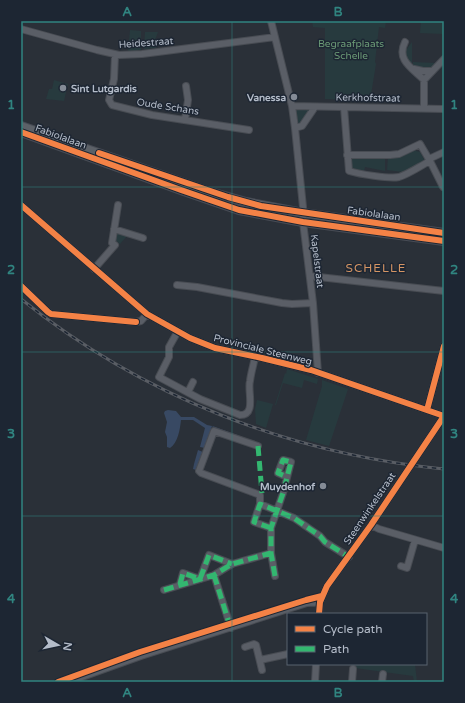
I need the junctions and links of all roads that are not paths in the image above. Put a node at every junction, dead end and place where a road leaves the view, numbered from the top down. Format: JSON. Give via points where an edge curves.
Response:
{"nodes":[{"id":1,"x":271,"y":21,"type":"edge"},
{"id":2,"x":21,"y":29,"type":"edge"},
{"id":3,"x":275,"y":37,"type":"junction"},
{"id":4,"x":406,"y":42,"type":"dead end"},
{"id":5,"x":115,"y":55,"type":"junction"},
{"id":6,"x":444,"y":59,"type":"edge"},
{"id":7,"x":413,"y":69,"type":"junction"},
{"id":8,"x":432,"y":71,"type":"junction"},
{"id":9,"x":424,"y":80,"type":"junction"},
{"id":10,"x":186,"y":86,"type":"dead end"},
{"id":11,"x":292,"y":106,"type":"junction"},
{"id":12,"x":315,"y":107,"type":"junction"},
{"id":13,"x":344,"y":107,"type":"junction"},
{"id":14,"x":424,"y":108,"type":"junction"},
{"id":15,"x":444,"y":109,"type":"edge"},
{"id":16,"x":185,"y":120,"type":"junction"},
{"id":17,"x":21,"y":126,"type":"edge"},
{"id":18,"x":295,"y":128,"type":"junction"},
{"id":19,"x":249,"y":130,"type":"dead end"},
{"id":20,"x":21,"y":132,"type":"edge"},
{"id":21,"x":444,"y":152,"type":"edge"},
{"id":22,"x":347,"y":154,"type":"junction"},
{"id":23,"x":430,"y":160,"type":"junction"},
{"id":24,"x":443,"y":187,"type":"edge"},
{"id":25,"x":118,"y":205,"type":"dead end"},
{"id":26,"x":21,"y":206,"type":"edge"},
{"id":27,"x":303,"y":217,"type":"junction"},
{"id":28,"x":114,"y":229,"type":"junction"},
{"id":29,"x":444,"y":233,"type":"edge"},
{"id":30,"x":143,"y":238,"type":"dead end"},
{"id":31,"x":444,"y":241,"type":"edge"},
{"id":32,"x":94,"y":269,"type":"junction"},
{"id":33,"x":310,"y":276,"type":"junction"},
{"id":34,"x":177,"y":285,"type":"dead end"},
{"id":35,"x":21,"y":286,"type":"edge"},
{"id":36,"x":444,"y":291,"type":"edge"},
{"id":37,"x":313,"y":303,"type":"junction"},
{"id":38,"x":147,"y":314,"type":"junction"},
{"id":39,"x":178,"y":331,"type":"junction"},
{"id":40,"x":444,"y":346,"type":"edge"},
{"id":41,"x":255,"y":356,"type":"junction"},
{"id":42,"x":318,"y":372,"type":"junction"},
{"id":43,"x":193,"y":382,"type":"dead end"},
{"id":44,"x":188,"y":392,"type":"junction"},
{"id":45,"x":427,"y":410,"type":"junction"},
{"id":46,"x":444,"y":416,"type":"edge"},
{"id":47,"x":258,"y":446,"type":"dead end"},
{"id":48,"x":287,"y":477,"type":"dead end"},
{"id":49,"x":260,"y":504,"type":"junction"},
{"id":50,"x":276,"y":511,"type":"junction"},
{"id":51,"x":371,"y":525,"type":"junction"},
{"id":52,"x":271,"y":528,"type":"junction"},
{"id":53,"x":415,"y":540,"type":"junction"},
{"id":54,"x":444,"y":548,"type":"edge"},
{"id":55,"x":271,"y":553,"type":"junction"},
{"id":56,"x":349,"y":557,"type":"junction"},
{"id":57,"x":232,"y":564,"type":"junction"},
{"id":58,"x":401,"y":566,"type":"dead end"},
{"id":59,"x":214,"y":576,"type":"junction"},
{"id":60,"x":275,"y":576,"type":"dead end"},
{"id":61,"x":200,"y":580,"type":"junction"},
{"id":62,"x":180,"y":584,"type":"junction"},
{"id":63,"x":164,"y":590,"type":"dead end"},
{"id":64,"x":320,"y":602,"type":"junction"},
{"id":65,"x":319,"y":613,"type":"edge"},
{"id":66,"x":231,"y":628,"type":"junction"},
{"id":67,"x":245,"y":647,"type":"dead end"},
{"id":68,"x":287,"y":654,"type":"edge"},
{"id":69,"x":260,"y":660,"type":"junction"},
{"id":70,"x":316,"y":665,"type":"edge"},
{"id":71,"x":353,"y":669,"type":"dead end"},
{"id":72,"x":262,"y":670,"type":"dead end"},
{"id":73,"x":383,"y":674,"type":"dead end"},
{"id":74,"x":68,"y":682,"type":"edge"},
{"id":75,"x":314,"y":682,"type":"edge"},
{"id":76,"x":352,"y":682,"type":"edge"},
{"id":77,"x":382,"y":682,"type":"edge"}],
"edges":[{"from":1,"to":3,"type":"street","name":"Kapelstraat"},
{"from":2,"to":5,"type":"street","name":"Heidestraat"},
{"from":3,"to":5,"type":"street","name":"Heidestraat","via":[[142,54]]},
{"from":3,"to":11,"type":"street","name":"Kapelstraat"},
{"from":4,"to":7,"type":"street","via":[[402,55],[404,61]]},
{"from":5,"to":16,"type":"street","name":"Oude Schans","via":[[114,79],[109,100],[112,105]]},
{"from":6,"to":8,"type":"street"},
{"from":7,"to":8,"type":"street","via":[[422,72]]},
{"from":7,"to":9,"type":"street"},
{"from":8,"to":9,"type":"street"},
{"from":9,"to":14,"type":"street"},
{"from":10,"to":16,"type":"street","via":[[188,100]]},
{"from":11,"to":12,"type":"street","name":"Kerkhofstraat"},
{"from":11,"to":18,"type":"street","name":"Kapelstraat"},
{"from":12,"to":13,"type":"street","name":"Kerkhofstraat"},
{"from":12,"to":18,"type":"street","via":[[302,126]]},
{"from":13,"to":14,"type":"street","name":"Kerkhofstraat"},
{"from":13,"to":22,"type":"street"},
{"from":14,"to":15,"type":"street","name":"Kerkhofstraat"},
{"from":16,"to":19,"type":"street","name":"Oude Schans"},
{"from":17,"to":27,"type":"main road","name":"Fabiolalaan","via":[[228,197]]},
{"from":18,"to":27,"type":"street","name":"Kapelstraat"},
{"from":20,"to":27,"type":"main road","name":"Fabiolalaan","via":[[239,210]]},
{"from":21,"to":23,"type":"street"},
{"from":22,"to":23,"type":"street","via":[[399,154],[420,144]]},
{"from":22,"to":23,"type":"street","via":[[349,171],[393,177]]},
{"from":23,"to":24,"type":"street"},
{"from":25,"to":28,"type":"street"},
{"from":26,"to":32,"type":"street","name":"Provinciale Steenweg"},
{"from":27,"to":29,"type":"main road","name":"Fabiolalaan"},
{"from":27,"to":31,"type":"main road","name":"Fabiolalaan"},
{"from":27,"to":33,"type":"street","name":"Kapelstraat"},
{"from":28,"to":30,"type":"street"},
{"from":28,"to":32,"type":"street","via":[[112,242],[115,245]]},
{"from":32,"to":38,"type":"street","name":"Provinciale Steenweg"},
{"from":33,"to":36,"type":"street"},
{"from":33,"to":37,"type":"street","name":"Kapelstraat"},
{"from":34,"to":37,"type":"street","via":[[282,303]]},
{"from":35,"to":38,"type":"street","via":[[51,314],[136,322],[141,321]]},
{"from":37,"to":42,"type":"street","name":"Kapelstraat"},
{"from":38,"to":39,"type":"street","name":"Provinciale Steenweg"},
{"from":39,"to":41,"type":"street","name":"Provinciale Steenweg","via":[[209,346]]},
{"from":39,"to":44,"type":"street","via":[[169,347],[169,356],[159,377]]},
{"from":40,"to":45,"type":"street"},
{"from":41,"to":42,"type":"street","name":"Provinciale Steenweg"},
{"from":41,"to":44,"type":"street","via":[[249,381],[250,407],[244,415]]},
{"from":42,"to":45,"type":"street","name":"Provinciale Steenweg"},
{"from":43,"to":44,"type":"street"},
{"from":45,"to":46,"type":"street","name":"Provinciale Steenweg"},
{"from":46,"to":51,"type":"street","name":"Steenwinkelstraat"},
{"from":47,"to":49,"type":"street","via":[[214,431],[199,472],[260,495]]},
{"from":48,"to":50,"type":"street"},
{"from":49,"to":50,"type":"street"},
{"from":49,"to":52,"type":"street","via":[[254,522]]},
{"from":50,"to":52,"type":"street"},
{"from":50,"to":56,"type":"street","via":[[294,518]]},
{"from":51,"to":53,"type":"street"},
{"from":51,"to":56,"type":"street","name":"Steenwinkelstraat"},
{"from":52,"to":55,"type":"street"},
{"from":53,"to":54,"type":"street"},
{"from":53,"to":58,"type":"street","via":[[407,568]]},
{"from":55,"to":57,"type":"street"},
{"from":55,"to":60,"type":"street"},
{"from":56,"to":64,"type":"street","name":"Steenwinkelstraat","via":[[327,586]]},
{"from":57,"to":59,"type":"street"},
{"from":57,"to":61,"type":"street","via":[[209,555]]},
{"from":59,"to":61,"type":"street"},
{"from":59,"to":66,"type":"street"},
{"from":61,"to":62,"type":"street"},
{"from":61,"to":62,"type":"street","via":[[183,573]]},
{"from":62,"to":63,"type":"street"},
{"from":64,"to":65,"type":"street","name":"Steenwinkelstraat"},
{"from":64,"to":66,"type":"street","via":[[307,603]]},
{"from":66,"to":74,"type":"street"},
{"from":67,"to":69,"type":"street","via":[[256,645]]},
{"from":68,"to":69,"type":"street"},
{"from":69,"to":72,"type":"street"},
{"from":70,"to":75,"type":"street"},
{"from":71,"to":76,"type":"street"},
{"from":73,"to":77,"type":"street"}]}
